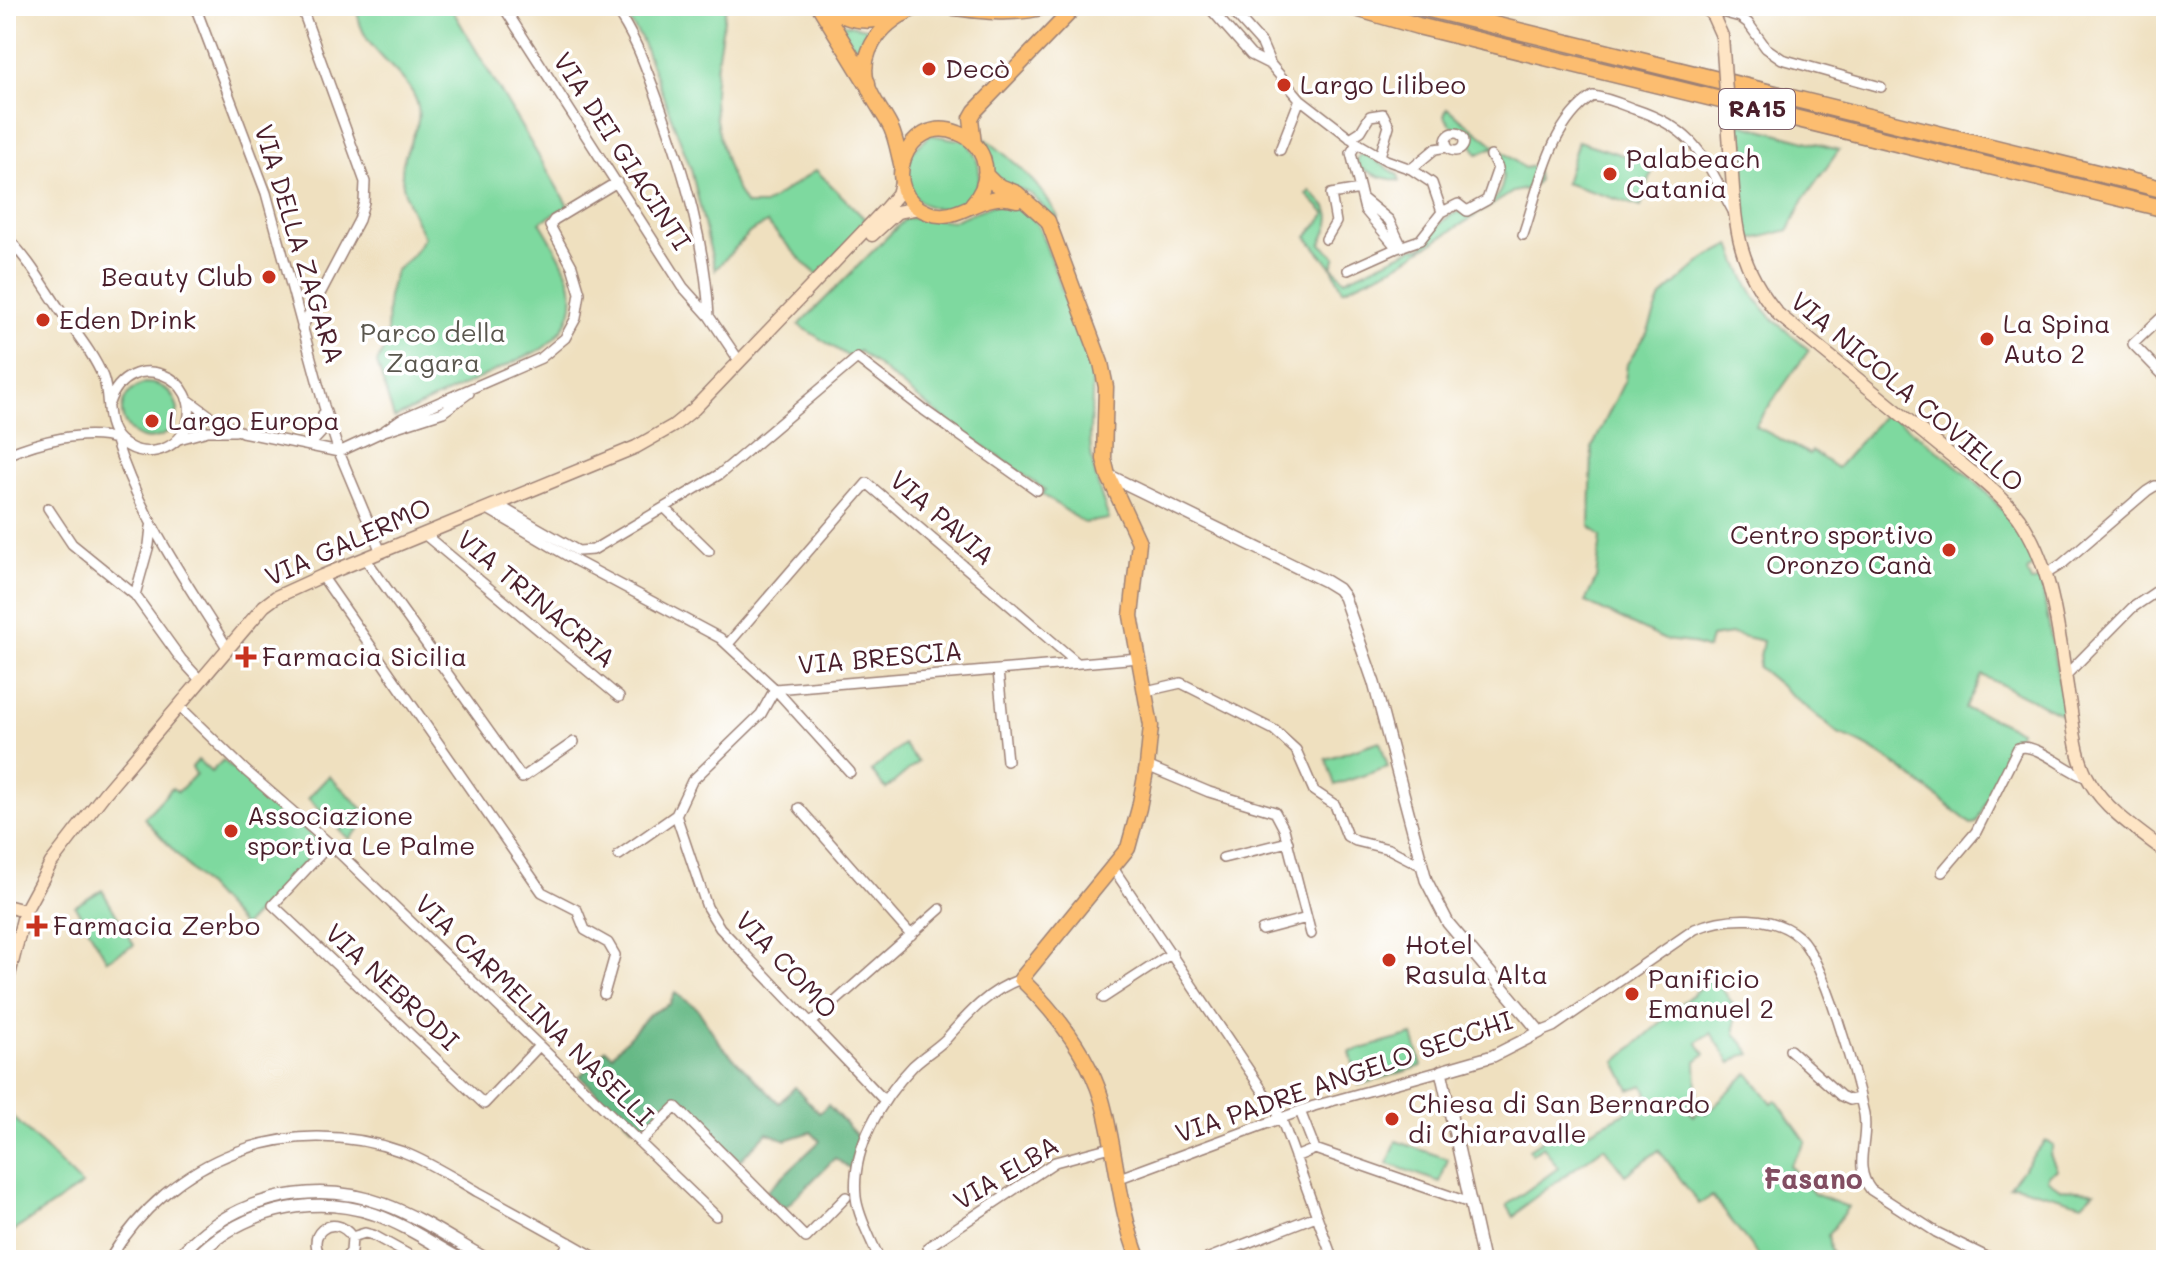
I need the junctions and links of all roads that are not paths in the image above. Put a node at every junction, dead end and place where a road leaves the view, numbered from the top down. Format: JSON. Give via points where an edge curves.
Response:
{"nodes":[{"id":1,"x":195,"y":6,"type":"edge"},
{"id":2,"x":301,"y":6,"type":"edge"},
{"id":3,"x":503,"y":6,"type":"edge"},
{"id":4,"x":613,"y":6,"type":"edge"},
{"id":5,"x":820,"y":6,"type":"edge"},
{"id":6,"x":830,"y":6,"type":"edge"},
{"id":7,"x":924,"y":6,"type":"edge"},
{"id":8,"x":940,"y":6,"type":"edge"},
{"id":9,"x":1048,"y":6,"type":"edge"},
{"id":10,"x":1076,"y":6,"type":"edge"},
{"id":11,"x":1208,"y":6,"type":"edge"},
{"id":12,"x":1228,"y":6,"type":"edge"},
{"id":13,"x":1349,"y":6,"type":"edge"},
{"id":14,"x":1417,"y":6,"type":"edge"},
{"id":15,"x":1706,"y":7,"type":"edge"},
{"id":16,"x":904,"y":13,"type":"junction"},
{"id":17,"x":1271,"y":65,"type":"junction"},
{"id":18,"x":867,"y":83,"type":"junction"},
{"id":19,"x":1881,"y":87,"type":"dead end"},
{"id":20,"x":1300,"y":99,"type":"junction"},
{"id":21,"x":1354,"y":141,"type":"junction"},
{"id":22,"x":974,"y":144,"type":"junction"},
{"id":23,"x":1447,"y":147,"type":"dead end"},
{"id":24,"x":1280,"y":150,"type":"dead end"},
{"id":25,"x":1380,"y":156,"type":"junction"},
{"id":26,"x":1491,"y":156,"type":"dead end"},
{"id":27,"x":901,"y":164,"type":"junction"},
{"id":28,"x":1411,"y":169,"type":"junction"},
{"id":29,"x":985,"y":174,"type":"junction"},
{"id":30,"x":617,"y":182,"type":"junction"},
{"id":31,"x":901,"y":183,"type":"junction"},
{"id":32,"x":2166,"y":190,"type":"edge"},
{"id":33,"x":1361,"y":194,"type":"junction"},
{"id":34,"x":972,"y":204,"type":"junction"},
{"id":35,"x":1032,"y":205,"type":"junction"},
{"id":36,"x":919,"y":208,"type":"junction"},
{"id":37,"x":2166,"y":209,"type":"edge"},
{"id":38,"x":1442,"y":212,"type":"junction"},
{"id":39,"x":1735,"y":216,"type":"junction"},
{"id":40,"x":1523,"y":235,"type":"dead end"},
{"id":41,"x":6,"y":237,"type":"edge"},
{"id":42,"x":1326,"y":239,"type":"dead end"},
{"id":43,"x":1400,"y":248,"type":"junction"},
{"id":44,"x":1348,"y":270,"type":"dead end"},
{"id":45,"x":798,"y":301,"type":"junction"},
{"id":46,"x":2166,"y":313,"type":"edge"},
{"id":47,"x":709,"y":316,"type":"junction"},
{"id":48,"x":302,"y":328,"type":"junction"},
{"id":49,"x":96,"y":362,"type":"junction"},
{"id":50,"x":740,"y":362,"type":"junction"},
{"id":51,"x":127,"y":378,"type":"junction"},
{"id":52,"x":2166,"y":378,"type":"edge"},
{"id":53,"x":187,"y":399,"type":"junction"},
{"id":54,"x":109,"y":403,"type":"junction"},
{"id":55,"x":324,"y":406,"type":"junction"},
{"id":56,"x":323,"y":426,"type":"junction"},
{"id":57,"x":242,"y":432,"type":"junction"},
{"id":58,"x":179,"y":439,"type":"junction"},
{"id":59,"x":122,"y":443,"type":"junction"},
{"id":60,"x":309,"y":446,"type":"junction"},
{"id":61,"x":325,"y":449,"type":"junction"},
{"id":62,"x":339,"y":452,"type":"junction"},
{"id":63,"x":6,"y":455,"type":"edge"},
{"id":64,"x":121,"y":457,"type":"junction"},
{"id":65,"x":1108,"y":475,"type":"junction"},
{"id":66,"x":2166,"y":486,"type":"edge"},
{"id":67,"x":1037,"y":490,"type":"dead end"},
{"id":68,"x":491,"y":506,"type":"junction"},
{"id":69,"x":48,"y":508,"type":"dead end"},
{"id":70,"x":666,"y":509,"type":"junction"},
{"id":71,"x":151,"y":527,"type":"junction"},
{"id":72,"x":424,"y":534,"type":"junction"},
{"id":73,"x":709,"y":551,"type":"dead end"},
{"id":74,"x":381,"y":552,"type":"junction"},
{"id":75,"x":365,"y":558,"type":"junction"},
{"id":76,"x":2046,"y":574,"type":"junction"},
{"id":77,"x":322,"y":576,"type":"junction"},
{"id":78,"x":2166,"y":585,"type":"edge"},
{"id":79,"x":135,"y":595,"type":"junction"},
{"id":80,"x":728,"y":644,"type":"junction"},
{"id":81,"x":228,"y":649,"type":"junction"},
{"id":82,"x":1139,"y":658,"type":"junction"},
{"id":83,"x":1076,"y":662,"type":"junction"},
{"id":84,"x":998,"y":671,"type":"junction"},
{"id":85,"x":2065,"y":676,"type":"junction"},
{"id":86,"x":201,"y":681,"type":"junction"},
{"id":87,"x":775,"y":689,"type":"junction"},
{"id":88,"x":1146,"y":691,"type":"junction"},
{"id":89,"x":619,"y":697,"type":"dead end"},
{"id":90,"x":179,"y":706,"type":"junction"},
{"id":91,"x":574,"y":742,"type":"dead end"},
{"id":92,"x":2078,"y":748,"type":"junction"},
{"id":93,"x":1007,"y":761,"type":"dead end"},
{"id":94,"x":2056,"y":762,"type":"junction"},
{"id":95,"x":1147,"y":766,"type":"junction"},
{"id":96,"x":850,"y":772,"type":"dead end"},
{"id":97,"x":2088,"y":778,"type":"junction"},
{"id":98,"x":799,"y":808,"type":"dead end"},
{"id":99,"x":676,"y":815,"type":"junction"},
{"id":100,"x":1288,"y":842,"type":"junction"},
{"id":101,"x":330,"y":844,"type":"junction"},
{"id":102,"x":2163,"y":844,"type":"edge"},
{"id":103,"x":619,"y":855,"type":"dead end"},
{"id":104,"x":1223,"y":858,"type":"dead end"},
{"id":105,"x":1422,"y":866,"type":"junction"},
{"id":106,"x":1113,"y":868,"type":"junction"},
{"id":107,"x":1942,"y":872,"type":"dead end"},
{"id":108,"x":6,"y":906,"type":"edge"},
{"id":109,"x":940,"y":909,"type":"dead end"},
{"id":110,"x":25,"y":911,"type":"junction"},
{"id":111,"x":1307,"y":918,"type":"junction"},
{"id":112,"x":1262,"y":930,"type":"dead end"},
{"id":113,"x":1311,"y":934,"type":"dead end"},
{"id":114,"x":911,"y":935,"type":"junction"},
{"id":115,"x":1172,"y":953,"type":"junction"},
{"id":116,"x":1021,"y":979,"type":"junction"},
{"id":117,"x":6,"y":987,"type":"edge"},
{"id":118,"x":604,"y":994,"type":"dead end"},
{"id":119,"x":1103,"y":998,"type":"dead end"},
{"id":120,"x":811,"y":1023,"type":"junction"},
{"id":121,"x":1540,"y":1032,"type":"junction"},
{"id":122,"x":539,"y":1046,"type":"junction"},
{"id":123,"x":1790,"y":1050,"type":"dead end"},
{"id":124,"x":1441,"y":1071,"type":"junction"},
{"id":125,"x":1859,"y":1098,"type":"junction"},
{"id":126,"x":884,"y":1100,"type":"junction"},
{"id":127,"x":1300,"y":1111,"type":"junction"},
{"id":128,"x":1281,"y":1118,"type":"junction"},
{"id":129,"x":640,"y":1142,"type":"junction"},
{"id":130,"x":1111,"y":1147,"type":"junction"},
{"id":131,"x":1315,"y":1149,"type":"junction"},
{"id":132,"x":1295,"y":1157,"type":"junction"},
{"id":133,"x":1117,"y":1179,"type":"junction"},
{"id":134,"x":846,"y":1197,"type":"dead end"},
{"id":135,"x":1470,"y":1203,"type":"junction"},
{"id":136,"x":716,"y":1216,"type":"dead end"},
{"id":137,"x":1316,"y":1216,"type":"junction"},
{"id":138,"x":411,"y":1224,"type":"junction"},
{"id":139,"x":352,"y":1237,"type":"junction"},
{"id":140,"x":569,"y":1242,"type":"junction"},
{"id":141,"x":928,"y":1247,"type":"dead end"},
{"id":142,"x":109,"y":1260,"type":"edge"},
{"id":143,"x":176,"y":1260,"type":"edge"},
{"id":144,"x":193,"y":1260,"type":"edge"},
{"id":145,"x":325,"y":1260,"type":"edge"},
{"id":146,"x":343,"y":1260,"type":"edge"},
{"id":147,"x":418,"y":1260,"type":"edge"},
{"id":148,"x":462,"y":1260,"type":"edge"},
{"id":149,"x":488,"y":1260,"type":"edge"},
{"id":150,"x":559,"y":1260,"type":"edge"},
{"id":151,"x":600,"y":1260,"type":"edge"},
{"id":152,"x":875,"y":1260,"type":"edge"},
{"id":153,"x":1139,"y":1260,"type":"edge"},
{"id":154,"x":1204,"y":1260,"type":"edge"},
{"id":155,"x":1333,"y":1260,"type":"edge"},
{"id":156,"x":1483,"y":1260,"type":"edge"},
{"id":157,"x":1993,"y":1260,"type":"edge"}],
"edges":[{"from":1,"to":48,"type":"street","name":"VIA DELLA ZAGARA","via":[[266,193]]},
{"from":2,"to":48,"type":"street","via":[[365,182],[359,220]]},
{"from":3,"to":30,"type":"street","name":"VIA DEI GIACINTI"},
{"from":4,"to":47,"type":"street","name":"VIA DEI GIACINTI","via":[[641,54],[679,159],[707,270]]},
{"from":5,"to":18,"type":"highway"},
{"from":6,"to":16,"type":"highway","via":[[869,21]]},
{"from":7,"to":16,"type":"main road"},
{"from":8,"to":9,"type":"main road","via":[[989,11]]},
{"from":10,"to":22,"type":"main road","via":[[975,111]]},
{"from":11,"to":17,"type":"street","via":[[1251,55]]},
{"from":12,"to":17,"type":"street","via":[[1262,44]]},
{"from":13,"to":37,"type":"highway","number":"RA15"},
{"from":14,"to":32,"type":"highway","number":"RA15"},
{"from":15,"to":19,"type":"street","via":[[1740,17],[1782,59]]},
{"from":15,"to":39,"type":"main road","name":"VIA NICOLA COVIELLO","bridge":true,"via":[[1722,36]]},
{"from":16,"to":18,"type":"main road","via":[[873,43]]},
{"from":17,"to":20,"type":"street"},
{"from":18,"to":27,"type":"main road","via":[[890,127]]},
{"from":20,"to":21,"type":"street"},
{"from":20,"to":24,"type":"street"},
{"from":21,"to":25,"type":"street"},
{"from":21,"to":25,"type":"street","via":[[1370,116],[1383,114],[1389,126]]},
{"from":21,"to":33,"type":"street","via":[[1351,153]]},
{"from":22,"to":27,"type":"main road","via":[[953,131],[929,132],[913,142]]},
{"from":22,"to":29,"type":"main road"},
{"from":23,"to":28,"type":"street","via":[[1435,149]]},
{"from":25,"to":28,"type":"street"},
{"from":26,"to":38,"type":"street","via":[[1498,168],[1487,200],[1467,211],[1458,204]]},
{"from":27,"to":31,"type":"main road"},
{"from":28,"to":38,"type":"street","via":[[1432,183]]},
{"from":29,"to":34,"type":"main road"},
{"from":29,"to":35,"type":"main road"},
{"from":30,"to":47,"type":"street","name":"VIA DEI GIACINTI","via":[[683,287]]},
{"from":30,"to":62,"type":"street","via":[[550,226],[580,293],[576,318],[565,338],[541,358],[478,386],[435,416]]},
{"from":31,"to":36,"type":"main road"},
{"from":31,"to":45,"type":"main road","via":[[893,201]]},
{"from":33,"to":42,"type":"street","via":[[1331,194],[1336,222]]},
{"from":33,"to":43,"type":"street","via":[[1365,210]]},
{"from":34,"to":35,"type":"main road","via":[[999,197]]},
{"from":34,"to":36,"type":"main road","via":[[942,216]]},
{"from":35,"to":65,"type":"main road","via":[[1056,238],[1101,363]]},
{"from":36,"to":45,"type":"main road","via":[[892,215]]},
{"from":38,"to":43,"type":"street","via":[[1420,240]]},
{"from":39,"to":40,"type":"street","via":[[1686,134],[1664,120],[1593,96],[1556,139]]},
{"from":39,"to":76,"type":"main road","name":"VIA NICOLA COVIELLO","via":[[1754,284],[1778,314],[2003,498],[2029,535]]},
{"from":41,"to":49,"type":"street"},
{"from":43,"to":44,"type":"street"},
{"from":45,"to":50,"type":"main road","name":"VIA GALERMO"},
{"from":46,"to":52,"type":"street","via":[[2133,344]]},
{"from":47,"to":50,"type":"street","name":"VIA DEI GIACINTI"},
{"from":48,"to":55,"type":"street","name":"VIA DELLA ZAGARA"},
{"from":49,"to":51,"type":"street","via":[[108,374]]},
{"from":49,"to":54,"type":"street"},
{"from":50,"to":68,"type":"main road","name":"VIA GALERMO","via":[[683,420],[653,438]]},
{"from":51,"to":53,"type":"street","via":[[157,372],[176,381]]},
{"from":51,"to":54,"type":"street"},
{"from":53,"to":57,"type":"street"},
{"from":53,"to":58,"type":"street","via":[[188,420]]},
{"from":54,"to":59,"type":"street","via":[[111,427]]},
{"from":55,"to":56,"type":"street"},
{"from":55,"to":62,"type":"street","name":"VIA DELLA ZAGARA"},
{"from":56,"to":60,"type":"street"},
{"from":56,"to":61,"type":"street"},
{"from":57,"to":58,"type":"street","via":[[208,431]]},
{"from":57,"to":60,"type":"street"},
{"from":58,"to":59,"type":"street","via":[[161,450],[140,451]]},
{"from":59,"to":63,"type":"street","via":[[103,437],[47,440]]},
{"from":59,"to":64,"type":"street"},
{"from":59,"to":64,"type":"street"},
{"from":60,"to":61,"type":"street"},
{"from":61,"to":62,"type":"street"},
{"from":62,"to":74,"type":"street"},
{"from":64,"to":71,"type":"street"},
{"from":65,"to":82,"type":"main road","via":[[1139,542],[1130,608]]},
{"from":65,"to":105,"type":"street","via":[[1338,589],[1374,683]]},
{"from":66,"to":76,"type":"street","via":[[2147,491]]},
{"from":67,"to":70,"type":"street","via":[[857,358],[720,474]]},
{"from":68,"to":70,"type":"street","via":[[578,551],[593,550]]},
{"from":68,"to":72,"type":"main road","name":"VIA GALERMO"},
{"from":68,"to":80,"type":"street","name":"VIA BRESCIA","via":[[578,562]]},
{"from":69,"to":79,"type":"street","via":[[72,544]]},
{"from":70,"to":73,"type":"street"},
{"from":71,"to":79,"type":"street"},
{"from":71,"to":81,"type":"street"},
{"from":72,"to":74,"type":"main road","name":"VIA GALERMO"},
{"from":72,"to":89,"type":"street","name":"VIA TRINACRIA"},
{"from":74,"to":75,"type":"main road","name":"VIA GALERMO"},
{"from":75,"to":77,"type":"main road","name":"VIA GALERMO"},
{"from":75,"to":91,"type":"street","via":[[522,778]]},
{"from":76,"to":85,"type":"main road","name":"VIA NICOLA COVIELLO"},
{"from":77,"to":81,"type":"main road","name":"VIA GALERMO","via":[[269,601]]},
{"from":77,"to":118,"type":"street","via":[[542,892],[577,910],[585,930],[608,943],[615,960]]},
{"from":78,"to":85,"type":"street","via":[[2132,608]]},
{"from":79,"to":86,"type":"street"},
{"from":80,"to":83,"type":"street","name":"VIA PAVIA","via":[[867,483]]},
{"from":80,"to":87,"type":"street","name":"VIA BRESCIA"},
{"from":81,"to":86,"type":"main road","name":"VIA GALERMO"},
{"from":82,"to":83,"type":"street","name":"VIA BRESCIA"},
{"from":82,"to":88,"type":"main road"},
{"from":83,"to":84,"type":"street","name":"VIA BRESCIA"},
{"from":84,"to":87,"type":"street","name":"VIA BRESCIA"},
{"from":84,"to":93,"type":"street"},
{"from":85,"to":92,"type":"main road","name":"VIA NICOLA COVIELLO"},
{"from":86,"to":90,"type":"main road","name":"VIA GALERMO"},
{"from":87,"to":96,"type":"street"},
{"from":87,"to":99,"type":"street","via":[[761,714],[692,781]]},
{"from":88,"to":95,"type":"main road","via":[[1151,726]]},
{"from":88,"to":105,"type":"street","via":[[1181,683],[1274,730],[1296,750],[1314,791],[1335,805],[1347,836]]},
{"from":90,"to":101,"type":"street","name":"VIA CARMELINA NASELLI"},
{"from":90,"to":110,"type":"main road","name":"VIA GALERMO","via":[[71,835]]},
{"from":92,"to":94,"type":"street"},
{"from":92,"to":97,"type":"main road","name":"VIA NICOLA COVIELLO"},
{"from":94,"to":97,"type":"street"},
{"from":94,"to":107,"type":"street","via":[[2029,747],[2018,748],[1976,832]]},
{"from":95,"to":100,"type":"street","via":[[1275,812]]},
{"from":95,"to":106,"type":"main road","via":[[1131,841]]},
{"from":97,"to":102,"type":"main road","name":"VIA NICOLA COVIELLO","via":[[2110,807]]},
{"from":98,"to":114,"type":"street"},
{"from":99,"to":103,"type":"street"},
{"from":99,"to":120,"type":"street","name":"VIA COMO","via":[[714,920]]},
{"from":100,"to":104,"type":"street"},
{"from":100,"to":111,"type":"street"},
{"from":101,"to":122,"type":"street","name":"VIA CARMELINA NASELLI"},
{"from":101,"to":122,"type":"street","name":"VIA NEBRODI","via":[[273,905],[484,1104]]},
{"from":105,"to":121,"type":"street","via":[[1448,923]]},
{"from":106,"to":115,"type":"street"},
{"from":106,"to":116,"type":"main road"},
{"from":108,"to":110,"type":"main road"},
{"from":109,"to":114,"type":"street"},
{"from":110,"to":117,"type":"main road","name":"VIA GALERMO"},
{"from":111,"to":112,"type":"street"},
{"from":111,"to":113,"type":"street"},
{"from":114,"to":120,"type":"street"},
{"from":115,"to":119,"type":"street"},
{"from":115,"to":128,"type":"street"},
{"from":116,"to":126,"type":"street","via":[[1006,984],[964,1017]]},
{"from":116,"to":130,"type":"main road","via":[[1085,1059],[1101,1098]]},
{"from":120,"to":126,"type":"street","name":"VIA COMO"},
{"from":121,"to":124,"type":"street","name":"VIA PADRE ANGELO SECCHI","via":[[1493,1056]]},
{"from":121,"to":125,"type":"street","via":[[1695,929],[1719,922],[1773,922],[1802,939],[1816,961]]},
{"from":122,"to":129,"type":"street","name":"VIA CARMELINA NASELLI"},
{"from":123,"to":125,"type":"street","via":[[1841,1096]]},
{"from":124,"to":127,"type":"street","name":"VIA PADRE ANGELO SECCHI"},
{"from":124,"to":135,"type":"street"},
{"from":125,"to":157,"type":"street","via":[[1865,1127],[1860,1167],[1871,1190],[1936,1232]]},
{"from":126,"to":152,"type":"street","via":[[864,1141],[855,1186]]},
{"from":127,"to":128,"type":"street","name":"VIA PADRE ANGELO SECCHI"},
{"from":127,"to":131,"type":"street"},
{"from":128,"to":132,"type":"street"},
{"from":128,"to":133,"type":"street","name":"VIA PADRE ANGELO SECCHI"},
{"from":129,"to":134,"type":"street","via":[[676,1107],[806,1238]]},
{"from":129,"to":136,"type":"street","name":"VIA CARMELINA NASELLI"},
{"from":130,"to":133,"type":"main road"},
{"from":130,"to":141,"type":"street","name":"VIA ELBA","via":[[1055,1162]]},
{"from":131,"to":132,"type":"street"},
{"from":131,"to":135,"type":"street"},
{"from":132,"to":137,"type":"street"},
{"from":133,"to":153,"type":"main road"},
{"from":135,"to":156,"type":"street"},
{"from":137,"to":154,"type":"street"},
{"from":137,"to":155,"type":"street"},
{"from":138,"to":143,"type":"street","via":[[384,1204],[360,1197],[293,1194],[222,1219]]},
{"from":138,"to":144,"type":"street","via":[[328,1205],[297,1207],[244,1222]]},
{"from":138,"to":148,"type":"street"},
{"from":138,"to":149,"type":"street"},
{"from":139,"to":145,"type":"street","via":[[341,1226],[319,1232],[316,1247]]},
{"from":139,"to":146,"type":"street","via":[[351,1252]]},
{"from":139,"to":147,"type":"street","via":[[373,1235]]},
{"from":140,"to":142,"type":"street","via":[[403,1152],[342,1138],[299,1138],[240,1150],[181,1180],[141,1216]]},
{"from":140,"to":150,"type":"street"},
{"from":140,"to":151,"type":"street"}]}
